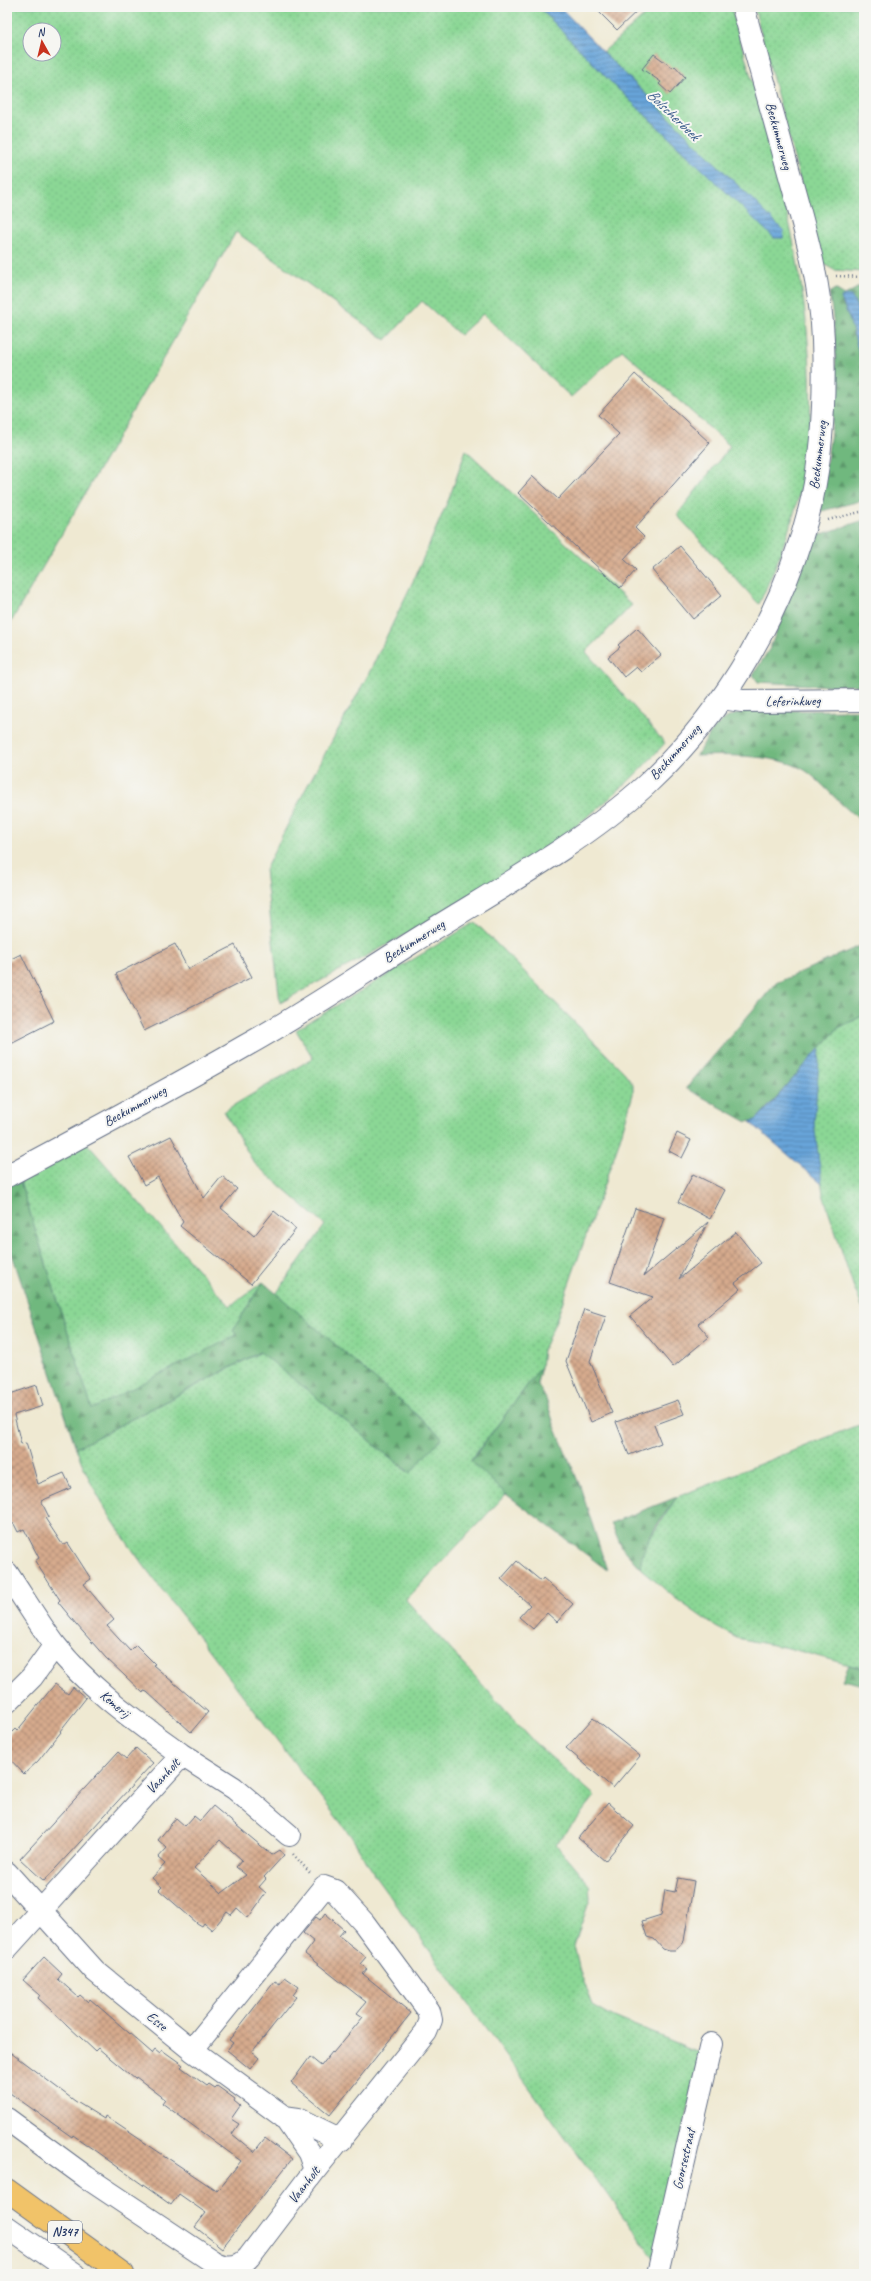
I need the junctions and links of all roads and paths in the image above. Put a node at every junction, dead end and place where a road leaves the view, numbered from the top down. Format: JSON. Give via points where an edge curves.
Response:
{"nodes":[{"id":1,"x":743,"y":7,"type":"edge"},
{"id":2,"x":814,"y":271,"type":"junction"},
{"id":3,"x":864,"y":277,"type":"edge"},
{"id":4,"x":864,"y":511,"type":"edge"},
{"id":5,"x":805,"y":520,"type":"junction"},
{"id":6,"x":722,"y":698,"type":"junction"},
{"id":7,"x":864,"y":700,"type":"edge"},
{"id":8,"x":7,"y":1176,"type":"edge"},
{"id":9,"x":7,"y":1573,"type":"edge"},
{"id":10,"x":55,"y":1645,"type":"junction"},
{"id":11,"x":7,"y":1702,"type":"edge"},
{"id":12,"x":182,"y":1755,"type":"junction"},
{"id":13,"x":289,"y":1835,"type":"joint"},
{"id":14,"x":7,"y":1873,"type":"edge"},
{"id":15,"x":324,"y":1887,"type":"junction"},
{"id":16,"x":40,"y":1912,"type":"junction"},
{"id":17,"x":7,"y":1948,"type":"edge"},
{"id":18,"x":711,"y":2044,"type":"dead end"},
{"id":19,"x":192,"y":2050,"type":"junction"},
{"id":20,"x":284,"y":2117,"type":"junction"},
{"id":21,"x":7,"y":2120,"type":"edge"},
{"id":22,"x":341,"y":2140,"type":"junction"},
{"id":23,"x":316,"y":2170,"type":"junction"},
{"id":24,"x":7,"y":2190,"type":"edge"},
{"id":25,"x":7,"y":2227,"type":"edge"},
{"id":26,"x":75,"y":2274,"type":"edge"},
{"id":27,"x":123,"y":2274,"type":"edge"},
{"id":28,"x":658,"y":2274,"type":"edge"}],
"edges":[{"from":1,"to":2,"type":"street","name":"Beckummerweg"},
{"from":2,"to":3,"type":"path","via":[[837,276]]},
{"from":2,"to":5,"type":"street","name":"Beckummerweg","via":[[823,338],[823,427],[812,498]]},
{"from":4,"to":5,"type":"path","via":[[840,518]]},
{"from":5,"to":6,"type":"street","name":"Beckummerweg","via":[[792,567],[762,631]]},
{"from":6,"to":7,"type":"street","name":"Leferinkweg","via":[[742,701]]},
{"from":6,"to":8,"type":"street","name":"Beckummerweg","via":[[684,745],[646,784],[589,829],[247,1045]]},
{"from":9,"to":10,"type":"street","name":"Kemerij"},
{"from":10,"to":11,"type":"street","via":[[32,1677]]},
{"from":10,"to":12,"type":"street","name":"Kemerij","via":[[85,1678]]},
{"from":12,"to":13,"type":"street","name":"Vaanholt","via":[[234,1788]]},
{"from":12,"to":16,"type":"street","name":"Vaanholt"},
{"from":13,"to":15,"type":"path","via":[[282,1843]]},
{"from":14,"to":16,"type":"street"},
{"from":15,"to":19,"type":"street"},
{"from":15,"to":22,"type":"street","name":"Vaanholt","via":[[334,1891],[364,1923],[429,2011],[431,2020],[426,2032]]},
{"from":16,"to":17,"type":"street","name":"Vaanholt"},
{"from":16,"to":19,"type":"street","name":"Esse","via":[[95,1971]]},
{"from":18,"to":28,"type":"street","name":"Goorsestraat"},
{"from":19,"to":20,"type":"street","name":"Esse"},
{"from":20,"to":22,"type":"street","name":"Esse","via":[[298,2119]]},
{"from":20,"to":23,"type":"street","name":"Esse","via":[[309,2153]]},
{"from":21,"to":23,"type":"street","name":"Vaanholt","via":[[86,2177],[222,2267],[244,2262]]},
{"from":22,"to":23,"type":"street","name":"Vaanholt"},
{"from":24,"to":27,"type":"main road","number":"N347"},
{"from":25,"to":26,"type":"street"}]}
